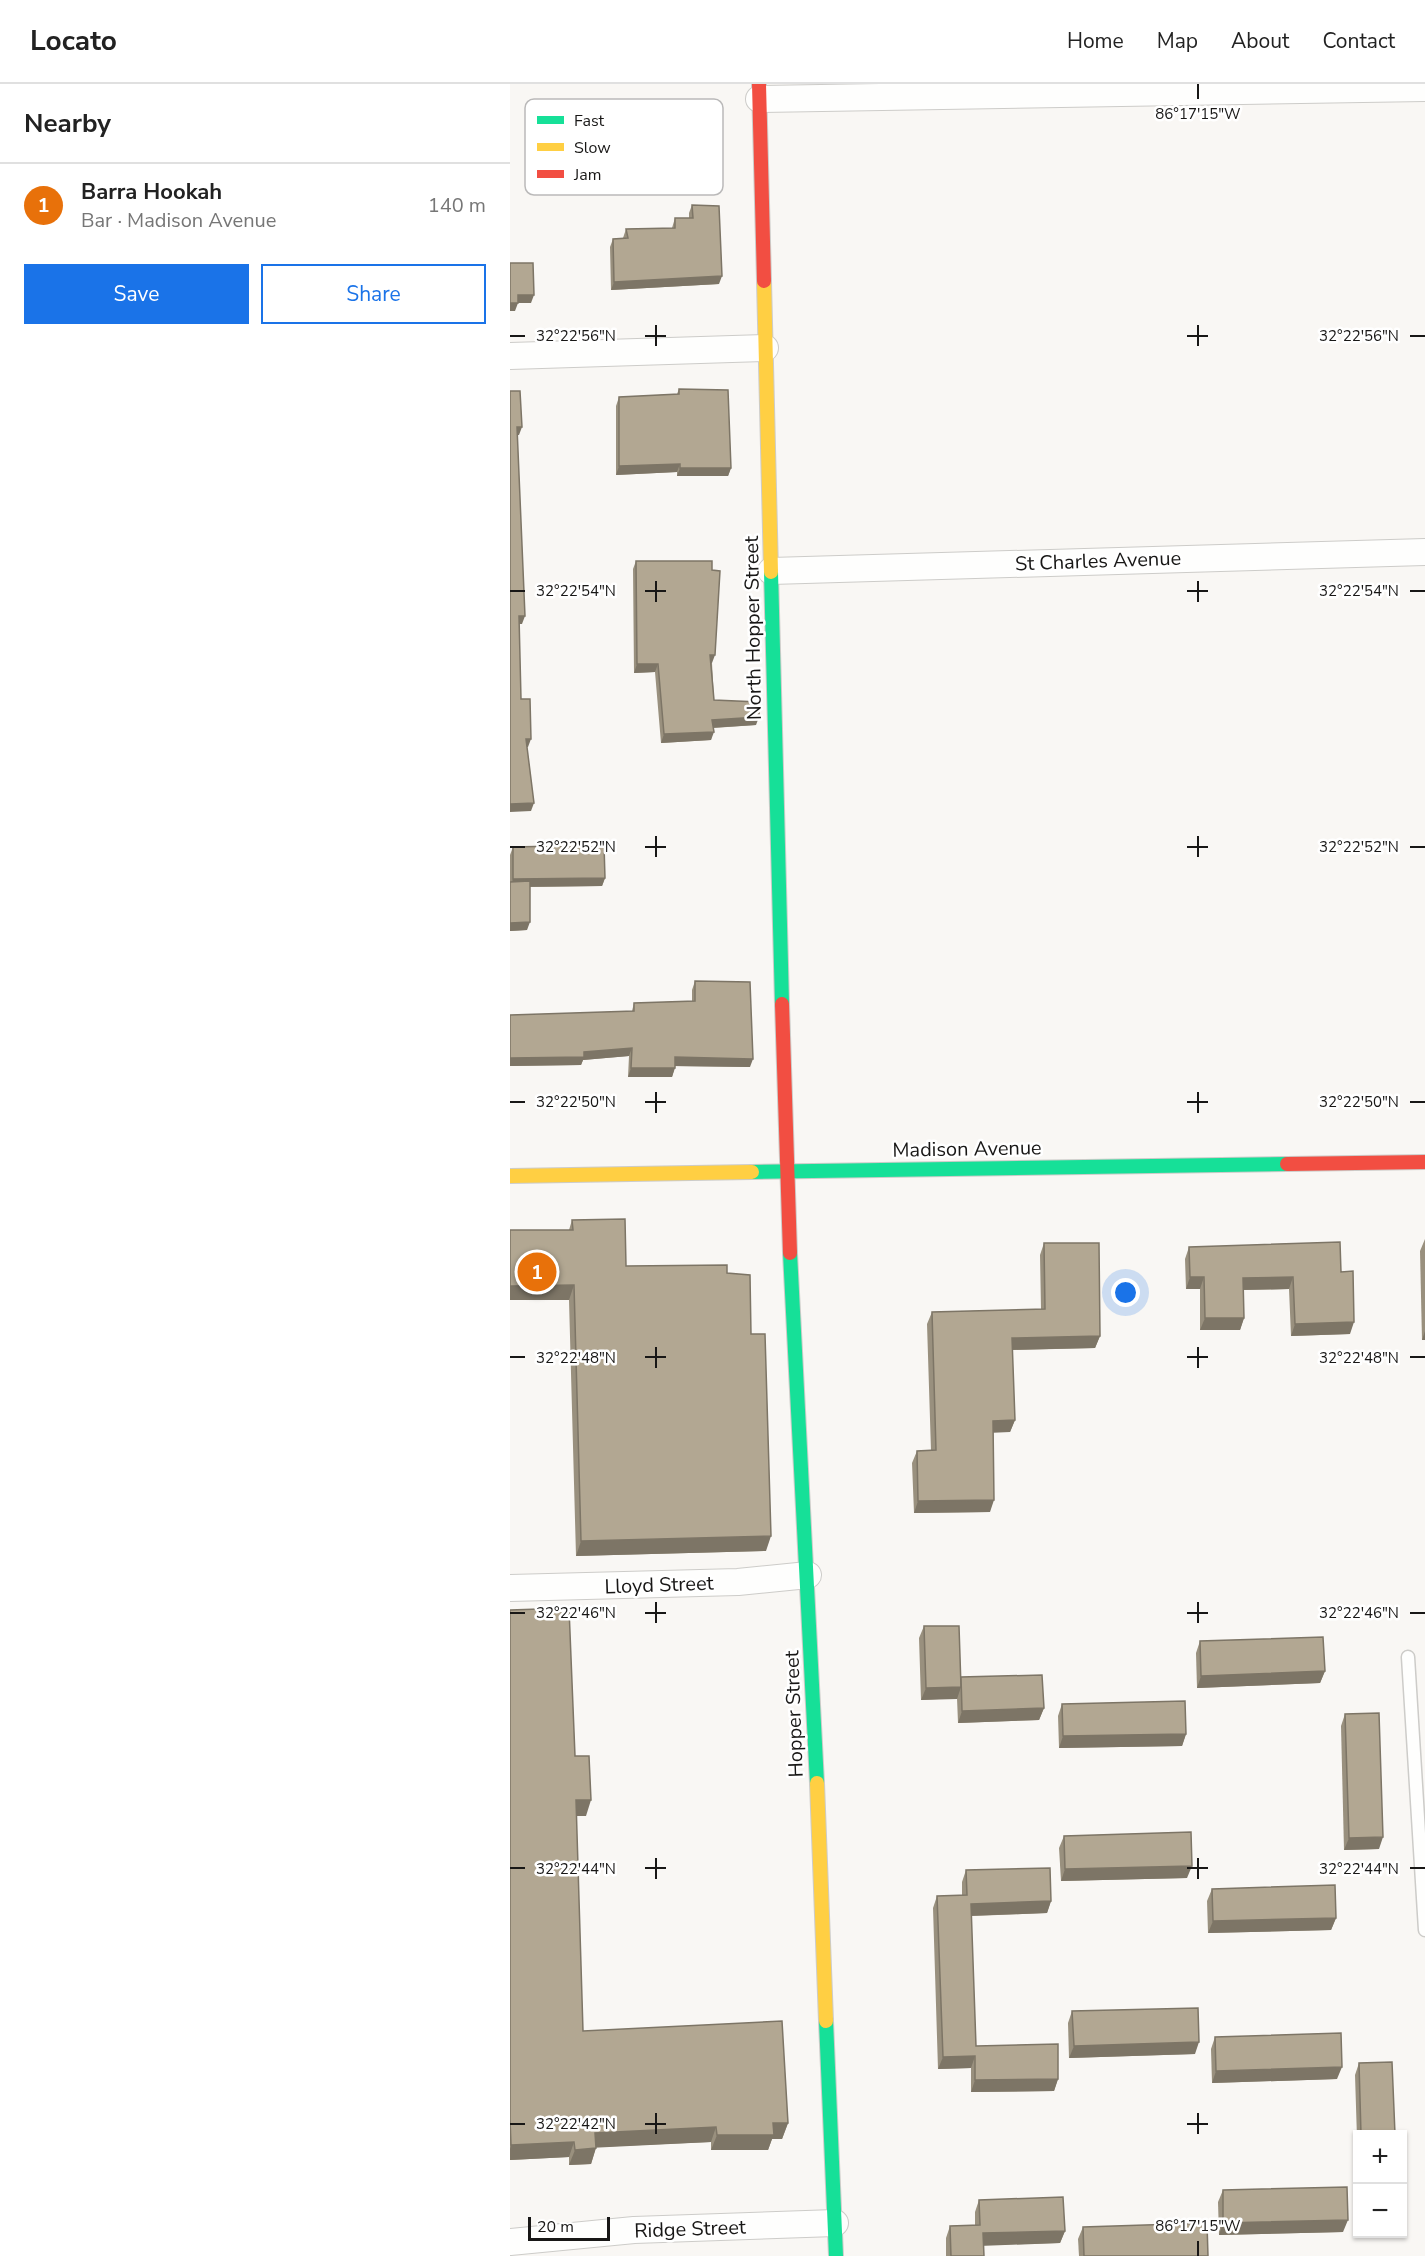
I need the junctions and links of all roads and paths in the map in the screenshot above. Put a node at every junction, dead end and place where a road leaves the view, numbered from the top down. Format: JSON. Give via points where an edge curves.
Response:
{"nodes":[{"id":1,"x":1425,"y":88,"type":"edge"},
{"id":2,"x":759,"y":92,"type":"edge"},
{"id":3,"x":765,"y":348,"type":"junction"},
{"id":4,"x":510,"y":356,"type":"edge"},
{"id":5,"x":1425,"y":552,"type":"edge"},
{"id":6,"x":771,"y":571,"type":"junction"},
{"id":7,"x":1425,"y":1162,"type":"edge"},
{"id":8,"x":786,"y":1171,"type":"junction"},
{"id":9,"x":510,"y":1176,"type":"edge"},
{"id":10,"x":808,"y":1575,"type":"junction"},
{"id":11,"x":510,"y":1588,"type":"edge"},
{"id":12,"x":1408,"y":1657,"type":"dead end"},
{"id":13,"x":1425,"y":1930,"type":"edge"},
{"id":14,"x":835,"y":2223,"type":"junction"},
{"id":15,"x":510,"y":2242,"type":"edge"},
{"id":16,"x":836,"y":2256,"type":"edge"}],
"edges":[{"from":1,"to":2,"type":"street"},
{"from":2,"to":3,"type":"street","name":"North Hopper Street"},
{"from":3,"to":4,"type":"street"},
{"from":3,"to":6,"type":"street","name":"North Hopper Street"},
{"from":5,"to":6,"type":"street","name":"St Charles Avenue"},
{"from":6,"to":8,"type":"street","name":"North Hopper Street"},
{"from":7,"to":8,"type":"street","name":"Madison Avenue"},
{"from":8,"to":9,"type":"street","name":"Madison Avenue"},
{"from":8,"to":10,"type":"street","name":"Hopper Street"},
{"from":10,"to":11,"type":"street","name":"Lloyd Street","via":[[738,1582]]},
{"from":10,"to":14,"type":"street","name":"Hopper Street"},
{"from":12,"to":13,"type":"lane"},
{"from":14,"to":15,"type":"street","name":"Ridge Street","via":[[634,2230]]},
{"from":14,"to":16,"type":"street","name":"Hopper Street"}]}
